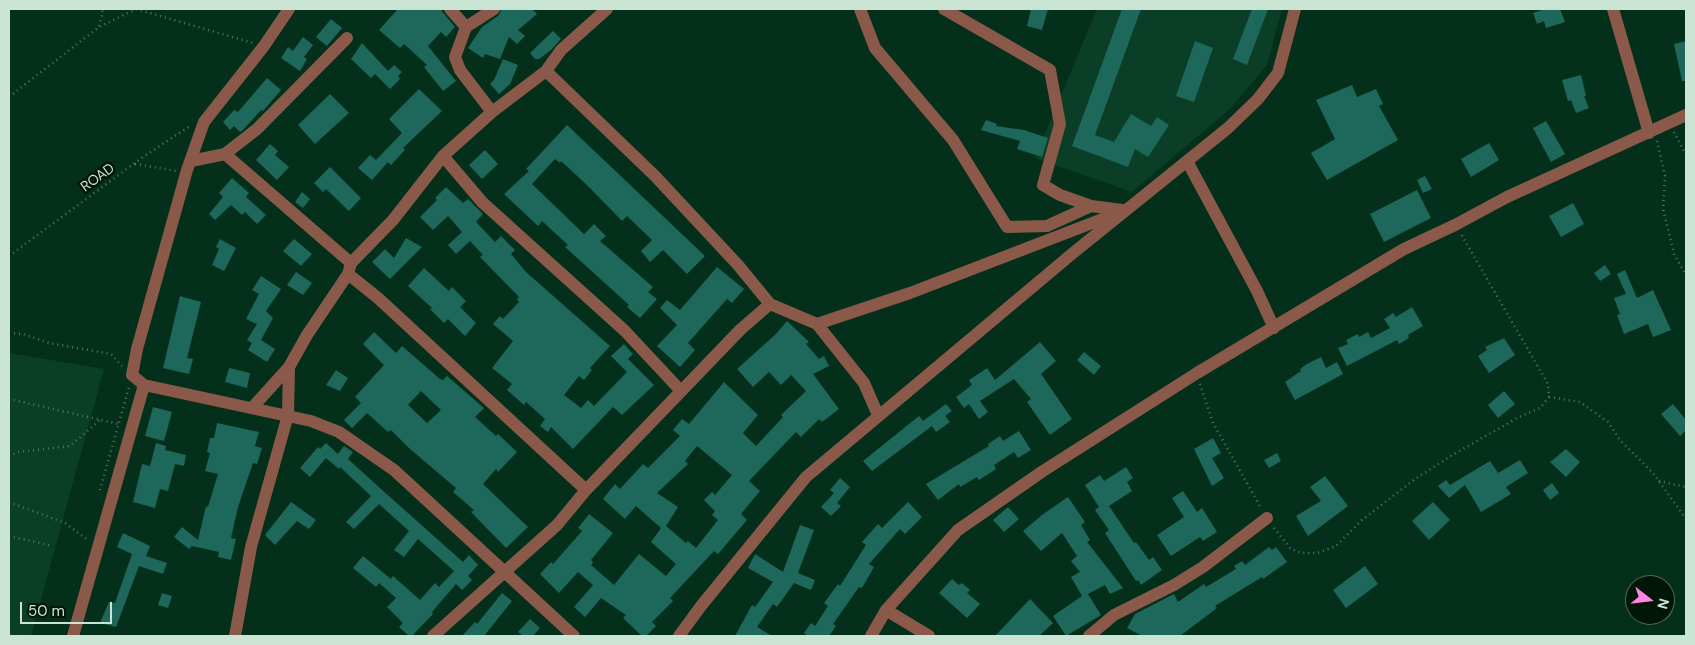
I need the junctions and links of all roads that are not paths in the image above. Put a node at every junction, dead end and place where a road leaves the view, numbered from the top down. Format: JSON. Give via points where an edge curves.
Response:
{"nodes":[{"id":1,"x":289,"y":9,"type":"edge"},
{"id":2,"x":450,"y":9,"type":"edge"},
{"id":3,"x":494,"y":9,"type":"edge"},
{"id":4,"x":607,"y":9,"type":"edge"},
{"id":5,"x":860,"y":9,"type":"edge"},
{"id":6,"x":944,"y":9,"type":"edge"},
{"id":7,"x":1294,"y":9,"type":"edge"},
{"id":8,"x":1613,"y":9,"type":"edge"},
{"id":9,"x":466,"y":27,"type":"junction"},
{"id":10,"x":347,"y":38,"type":"dead end"},
{"id":11,"x":546,"y":71,"type":"junction"},
{"id":12,"x":492,"y":112,"type":"junction"},
{"id":13,"x":1686,"y":115,"type":"edge"},
{"id":14,"x":1649,"y":133,"type":"junction"},
{"id":15,"x":225,"y":154,"type":"junction"},
{"id":16,"x":443,"y":156,"type":"junction"},
{"id":17,"x":1187,"y":161,"type":"junction"},
{"id":18,"x":189,"y":165,"type":"junction"},
{"id":19,"x":1091,"y":206,"type":"junction"},
{"id":20,"x":1124,"y":211,"type":"junction"},
{"id":21,"x":350,"y":269,"type":"junction"},
{"id":22,"x":770,"y":304,"type":"junction"},
{"id":23,"x":817,"y":324,"type":"junction"},
{"id":24,"x":1274,"y":328,"type":"junction"},
{"id":25,"x":288,"y":367,"type":"junction"},
{"id":26,"x":144,"y":385,"type":"junction"},
{"id":27,"x":681,"y":391,"type":"junction"},
{"id":28,"x":252,"y":408,"type":"junction"},
{"id":29,"x":288,"y":415,"type":"junction"},
{"id":30,"x":878,"y":415,"type":"junction"},
{"id":31,"x":586,"y":490,"type":"junction"},
{"id":32,"x":1267,"y":518,"type":"road end"},
{"id":33,"x":504,"y":572,"type":"junction"},
{"id":34,"x":886,"y":610,"type":"junction"},
{"id":35,"x":73,"y":636,"type":"edge"},
{"id":36,"x":235,"y":636,"type":"edge"},
{"id":37,"x":433,"y":636,"type":"edge"},
{"id":38,"x":574,"y":636,"type":"edge"},
{"id":39,"x":679,"y":636,"type":"edge"},
{"id":40,"x":870,"y":636,"type":"edge"},
{"id":41,"x":929,"y":636,"type":"edge"},
{"id":42,"x":1089,"y":636,"type":"edge"}],
"edges":[{"from":1,"to":18,"type":"street","via":[[204,122]]},
{"from":2,"to":9,"type":"street"},
{"from":3,"to":9,"type":"street"},
{"from":4,"to":11,"type":"street","via":[[561,50]]},
{"from":5,"to":19,"type":"street","via":[[875,48],[953,140],[1007,227],[1047,226]]},
{"from":6,"to":19,"type":"street","via":[[1050,70],[1060,124],[1043,185]]},
{"from":7,"to":17,"type":"street","via":[[1278,73],[1258,99]]},
{"from":8,"to":14,"type":"street"},
{"from":9,"to":12,"type":"street","via":[[456,57],[460,70]]},
{"from":10,"to":15,"type":"street","via":[[257,129]]},
{"from":11,"to":12,"type":"street"},
{"from":11,"to":22,"type":"street","via":[[655,176]]},
{"from":12,"to":16,"type":"street"},
{"from":13,"to":14,"type":"street"},
{"from":14,"to":24,"type":"street","via":[[1507,197],[1404,249]]},
{"from":15,"to":18,"type":"street"},
{"from":15,"to":21,"type":"street"},
{"from":16,"to":21,"type":"street"},
{"from":16,"to":27,"type":"street","via":[[482,202],[625,331]]},
{"from":17,"to":20,"type":"street"},
{"from":17,"to":24,"type":"street"},
{"from":18,"to":26,"type":"street","via":[[132,375]]},
{"from":19,"to":20,"type":"street"},
{"from":20,"to":23,"type":"street","via":[[910,293]]},
{"from":20,"to":30,"type":"street"},
{"from":21,"to":25,"type":"street"},
{"from":21,"to":31,"type":"street"},
{"from":22,"to":23,"type":"street"},
{"from":22,"to":27,"type":"street"},
{"from":23,"to":30,"type":"street","via":[[864,383]]},
{"from":24,"to":34,"type":"street","via":[[1043,471],[958,530]]},
{"from":25,"to":28,"type":"street"},
{"from":25,"to":29,"type":"street"},
{"from":26,"to":28,"type":"street"},
{"from":26,"to":35,"type":"street","via":[[92,542]]},
{"from":27,"to":31,"type":"street"},
{"from":28,"to":29,"type":"street"},
{"from":29,"to":33,"type":"street","via":[[339,432],[368,451],[394,470]]},
{"from":29,"to":36,"type":"street","via":[[251,547]]},
{"from":30,"to":39,"type":"street","via":[[806,477]]},
{"from":31,"to":33,"type":"street","via":[[557,525]]},
{"from":32,"to":42,"type":"street","via":[[1174,585],[1114,615]]},
{"from":33,"to":37,"type":"street"},
{"from":33,"to":38,"type":"street"},
{"from":34,"to":40,"type":"street"},
{"from":34,"to":41,"type":"street"}]}
